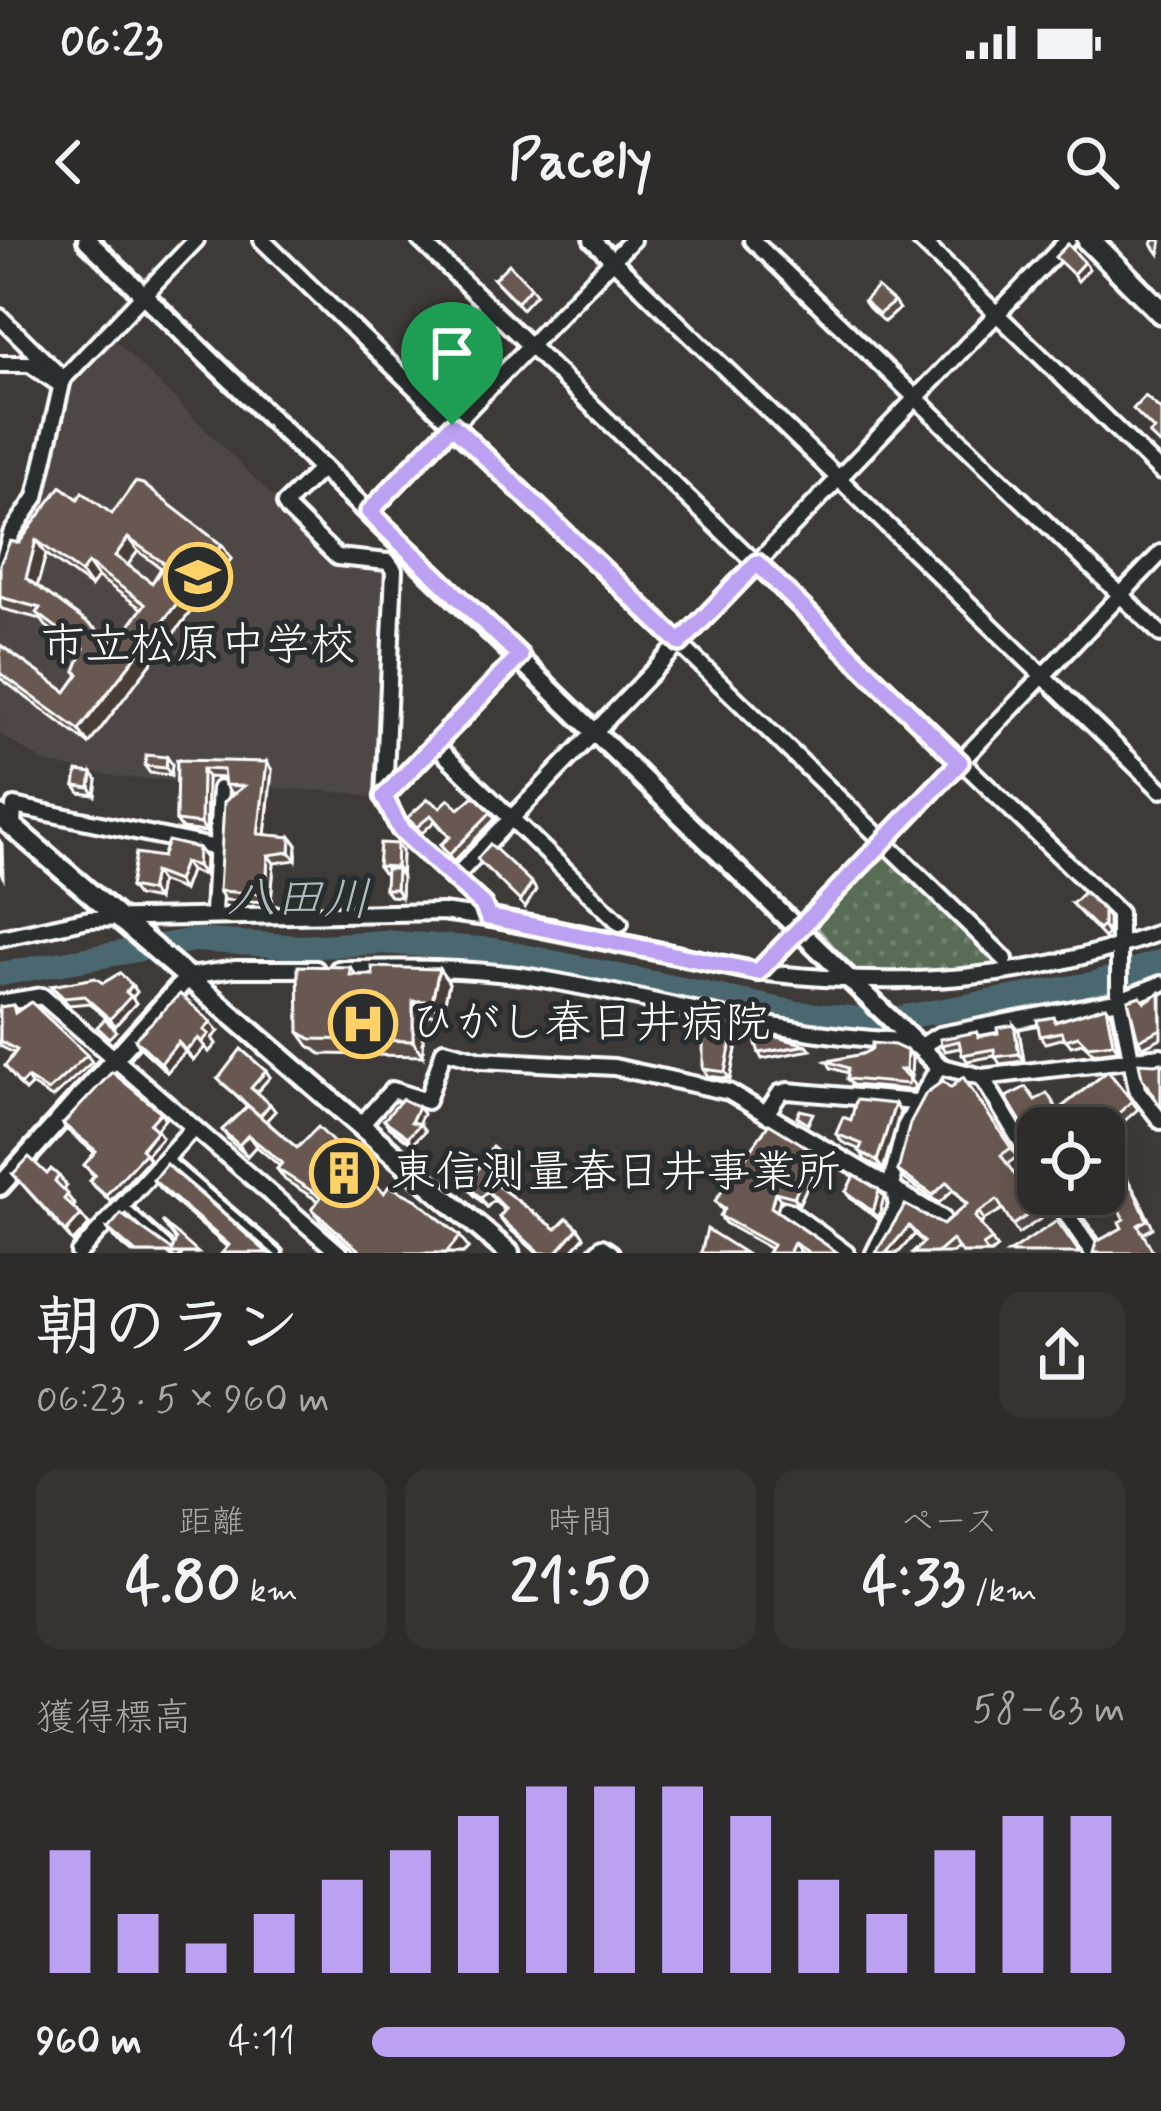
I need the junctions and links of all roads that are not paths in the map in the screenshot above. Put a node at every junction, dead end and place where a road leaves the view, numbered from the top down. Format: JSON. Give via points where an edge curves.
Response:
{"nodes":[{"id":1,"x":87,"y":240,"type":"edge"},
{"id":2,"x":196,"y":240,"type":"edge"},
{"id":3,"x":262,"y":240,"type":"edge"},
{"id":4,"x":420,"y":240,"type":"edge"},
{"id":5,"x":592,"y":240,"type":"edge"},
{"id":6,"x":632,"y":240,"type":"edge"},
{"id":7,"x":752,"y":240,"type":"edge"},
{"id":8,"x":920,"y":240,"type":"edge"},
{"id":9,"x":1069,"y":240,"type":"edge"},
{"id":10,"x":1089,"y":240,"type":"edge"},
{"id":11,"x":613,"y":260,"type":"junction"},
{"id":12,"x":143,"y":295,"type":"junction"},
{"id":13,"x":1161,"y":312,"type":"edge"},
{"id":14,"x":997,"y":314,"type":"junction"},
{"id":15,"x":0,"y":317,"type":"edge"},
{"id":16,"x":529,"y":345,"type":"junction"},
{"id":17,"x":0,"y":364,"type":"edge"},
{"id":18,"x":61,"y":382,"type":"junction"},
{"id":19,"x":917,"y":398,"type":"junction"},
{"id":20,"x":452,"y":425,"type":"junction"},
{"id":21,"x":323,"y":467,"type":"junction"},
{"id":22,"x":1161,"y":472,"type":"edge"},
{"id":23,"x":839,"y":478,"type":"junction"},
{"id":24,"x":369,"y":512,"type":"junction"},
{"id":25,"x":4,"y":540,"type":"edge"},
{"id":26,"x":1161,"y":553,"type":"edge"},
{"id":27,"x":757,"y":563,"type":"junction"},
{"id":28,"x":0,"y":573,"type":"edge"},
{"id":29,"x":1120,"y":595,"type":"junction"},
{"id":30,"x":1161,"y":634,"type":"edge"},
{"id":31,"x":680,"y":643,"type":"junction"},
{"id":32,"x":520,"y":656,"type":"junction"},
{"id":33,"x":1043,"y":676,"type":"junction"},
{"id":34,"x":596,"y":730,"type":"junction"},
{"id":35,"x":435,"y":745,"type":"junction"},
{"id":36,"x":960,"y":762,"type":"junction"},
{"id":37,"x":220,"y":789,"type":"edge"},
{"id":38,"x":1161,"y":790,"type":"edge"},
{"id":39,"x":384,"y":797,"type":"junction"},
{"id":40,"x":512,"y":819,"type":"junction"},
{"id":41,"x":6,"y":821,"type":"edge"},
{"id":42,"x":883,"y":842,"type":"junction"},
{"id":43,"x":217,"y":848,"type":"junction"},
{"id":44,"x":454,"y":878,"type":"junction"},
{"id":45,"x":213,"y":912,"type":"junction"},
{"id":46,"x":488,"y":917,"type":"junction"},
{"id":47,"x":620,"y":923,"type":"dead end"},
{"id":48,"x":131,"y":925,"type":"junction"},
{"id":49,"x":799,"y":928,"type":"junction"},
{"id":50,"x":1161,"y":932,"type":"edge"},
{"id":51,"x":0,"y":938,"type":"edge"},
{"id":52,"x":1117,"y":947,"type":"junction"},
{"id":53,"x":1005,"y":959,"type":"dead end"},
{"id":54,"x":184,"y":972,"type":"junction"},
{"id":55,"x":758,"y":972,"type":"junction"},
{"id":56,"x":855,"y":984,"type":"junction"},
{"id":57,"x":1161,"y":984,"type":"edge"},
{"id":58,"x":1120,"y":997,"type":"junction"},
{"id":59,"x":0,"y":1003,"type":"edge"},
{"id":60,"x":920,"y":1047,"type":"junction"},
{"id":61,"x":1161,"y":1056,"type":"edge"},
{"id":62,"x":114,"y":1058,"type":"junction"},
{"id":63,"x":1135,"y":1059,"type":"junction"},
{"id":64,"x":939,"y":1066,"type":"junction"},
{"id":65,"x":982,"y":1077,"type":"junction"},
{"id":66,"x":915,"y":1102,"type":"junction"},
{"id":67,"x":766,"y":1114,"type":"junction"},
{"id":68,"x":1161,"y":1121,"type":"edge"},
{"id":69,"x":361,"y":1124,"type":"junction"},
{"id":70,"x":193,"y":1128,"type":"junction"},
{"id":71,"x":1017,"y":1135,"type":"edge"},
{"id":72,"x":166,"y":1157,"type":"junction"},
{"id":73,"x":0,"y":1186,"type":"edge"},
{"id":74,"x":898,"y":1189,"type":"junction"},
{"id":75,"x":123,"y":1206,"type":"junction"},
{"id":76,"x":786,"y":1209,"type":"dead end"},
{"id":77,"x":1067,"y":1215,"type":"edge"},
{"id":78,"x":943,"y":1217,"type":"dead end"},
{"id":79,"x":79,"y":1253,"type":"edge"},
{"id":80,"x":176,"y":1253,"type":"edge"},
{"id":81,"x":278,"y":1253,"type":"edge"},
{"id":82,"x":339,"y":1253,"type":"edge"},
{"id":83,"x":509,"y":1253,"type":"edge"},
{"id":84,"x":596,"y":1253,"type":"edge"},
{"id":85,"x":611,"y":1253,"type":"edge"},
{"id":86,"x":846,"y":1253,"type":"edge"},
{"id":87,"x":874,"y":1253,"type":"edge"},
{"id":88,"x":1092,"y":1253,"type":"edge"}],
"edges":[{"from":1,"to":12,"type":"street"},
{"from":2,"to":12,"type":"street"},
{"from":3,"to":20,"type":"street"},
{"from":4,"to":16,"type":"street"},
{"from":5,"to":11,"type":"street"},
{"from":6,"to":11,"type":"street"},
{"from":7,"to":19,"type":"street"},
{"from":8,"to":14,"type":"street"},
{"from":9,"to":14,"type":"street"},
{"from":10,"to":13,"type":"highway"},
{"from":11,"to":16,"type":"street"},
{"from":11,"to":23,"type":"street"},
{"from":12,"to":18,"type":"street"},
{"from":12,"to":21,"type":"street"},
{"from":14,"to":19,"type":"street"},
{"from":14,"to":22,"type":"street"},
{"from":15,"to":18,"type":"street"},
{"from":16,"to":20,"type":"street"},
{"from":16,"to":27,"type":"street"},
{"from":17,"to":18,"type":"street","via":[[30,364]]},
{"from":18,"to":25,"type":"street","via":[[36,497]]},
{"from":19,"to":23,"type":"street"},
{"from":19,"to":29,"type":"street"},
{"from":20,"to":24,"type":"street"},
{"from":20,"to":31,"type":"street"},
{"from":21,"to":24,"type":"street"},
{"from":21,"to":39,"type":"street","via":[[285,504],[289,510],[337,557],[388,562],[394,570]]},
{"from":23,"to":27,"type":"street"},
{"from":23,"to":33,"type":"street"},
{"from":24,"to":32,"type":"street"},
{"from":25,"to":28,"type":"street"},
{"from":26,"to":29,"type":"street"},
{"from":27,"to":31,"type":"street"},
{"from":27,"to":36,"type":"street"},
{"from":29,"to":30,"type":"street"},
{"from":29,"to":33,"type":"street"},
{"from":31,"to":34,"type":"street"},
{"from":31,"to":42,"type":"street"},
{"from":32,"to":34,"type":"street"},
{"from":32,"to":35,"type":"street"},
{"from":33,"to":36,"type":"street"},
{"from":33,"to":38,"type":"street"},
{"from":34,"to":40,"type":"street"},
{"from":34,"to":49,"type":"street"},
{"from":35,"to":39,"type":"street"},
{"from":35,"to":40,"type":"street"},
{"from":36,"to":42,"type":"street"},
{"from":36,"to":52,"type":"street","via":[[1119,913]]},
{"from":37,"to":43,"type":"street"},
{"from":39,"to":44,"type":"street","via":[[400,829]]},
{"from":40,"to":44,"type":"street"},
{"from":40,"to":47,"type":"street"},
{"from":41,"to":43,"type":"street","via":[[14,806]]},
{"from":41,"to":48,"type":"main road"},
{"from":42,"to":49,"type":"street"},
{"from":42,"to":53,"type":"street"},
{"from":43,"to":45,"type":"street"},
{"from":44,"to":46,"type":"street"},
{"from":45,"to":46,"type":"street"},
{"from":45,"to":48,"type":"street"},
{"from":46,"to":55,"type":"street"},
{"from":48,"to":51,"type":"street","via":[[89,919]]},
{"from":48,"to":54,"type":"main road"},
{"from":49,"to":55,"type":"street"},
{"from":49,"to":56,"type":"street"},
{"from":50,"to":52,"type":"street"},
{"from":52,"to":56,"type":"street","via":[[980,979]]},
{"from":52,"to":58,"type":"street"},
{"from":54,"to":60,"type":"street","via":[[471,970],[770,1029]]},
{"from":54,"to":62,"type":"street"},
{"from":54,"to":69,"type":"main road"},
{"from":55,"to":56,"type":"street"},
{"from":56,"to":60,"type":"street"},
{"from":57,"to":58,"type":"street"},
{"from":58,"to":60,"type":"street","via":[[939,1035]]},
{"from":58,"to":63,"type":"street"},
{"from":59,"to":62,"type":"street","via":[[42,996]]},
{"from":60,"to":64,"type":"street"},
{"from":61,"to":63,"type":"street"},
{"from":62,"to":70,"type":"street"},
{"from":62,"to":73,"type":"street"},
{"from":63,"to":65,"type":"street"},
{"from":63,"to":68,"type":"street","via":[[1137,1090]]},
{"from":64,"to":65,"type":"street"},
{"from":64,"to":66,"type":"street"},
{"from":65,"to":71,"type":"street"},
{"from":66,"to":67,"type":"street","via":[[788,1091]]},
{"from":66,"to":74,"type":"street","via":[[892,1178]]},
{"from":67,"to":69,"type":"street","via":[[729,1093],[614,1067],[481,1060],[444,1050],[427,1101],[392,1090]]},
{"from":67,"to":74,"type":"street"},
{"from":69,"to":83,"type":"main road"},
{"from":70,"to":72,"type":"street"},
{"from":70,"to":82,"type":"street"},
{"from":72,"to":75,"type":"street"},
{"from":72,"to":81,"type":"lane"},
{"from":74,"to":78,"type":"street"},
{"from":74,"to":87,"type":"street"},
{"from":75,"to":79,"type":"street"},
{"from":75,"to":80,"type":"lane"},
{"from":76,"to":86,"type":"street"},
{"from":77,"to":88,"type":"street"},
{"from":84,"to":85,"type":"street"}]}
